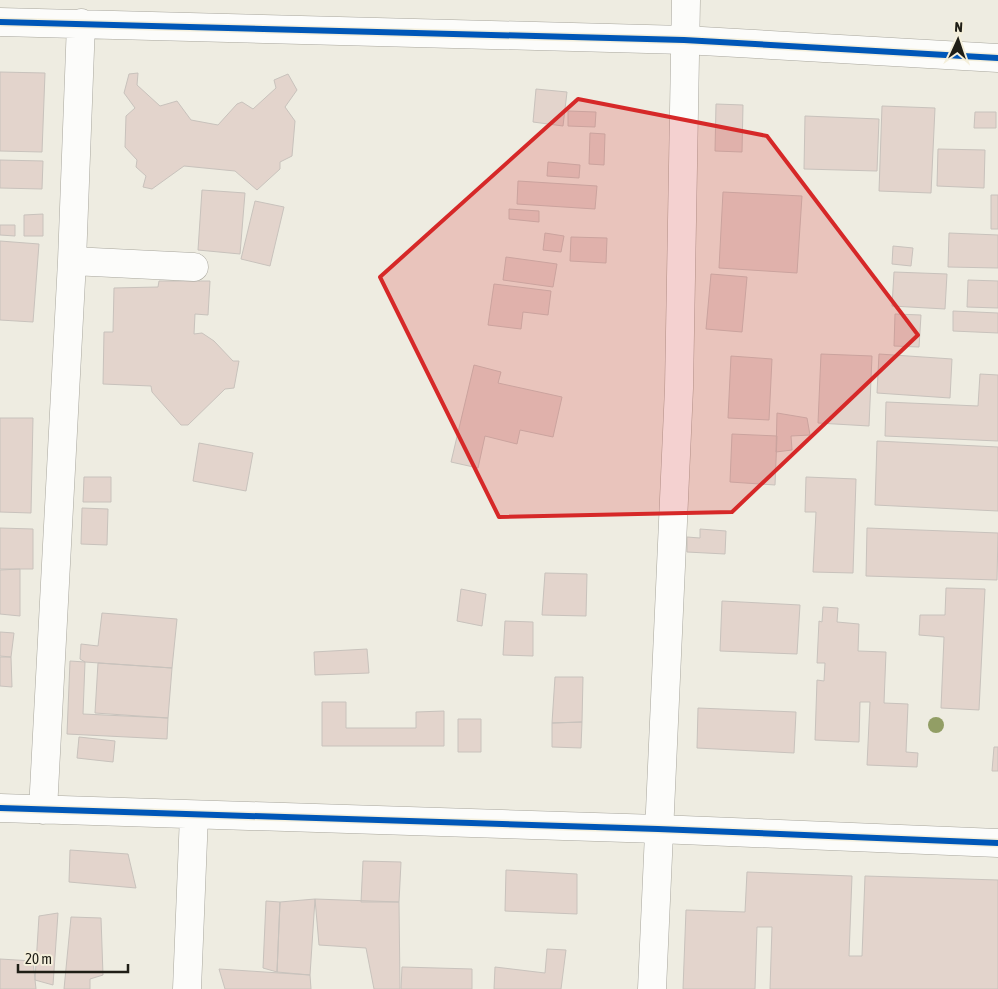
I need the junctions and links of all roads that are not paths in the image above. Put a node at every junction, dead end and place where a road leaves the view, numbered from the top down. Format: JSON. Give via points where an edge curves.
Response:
{"nodes":[{"id":1,"x":686,"y":0,"type":"edge"},
{"id":2,"x":0,"y":22,"type":"edge"},
{"id":3,"x":80,"y":23,"type":"junction"},
{"id":4,"x":684,"y":40,"type":"junction"},
{"id":5,"x":998,"y":58,"type":"edge"},
{"id":6,"x":72,"y":262,"type":"junction"},
{"id":7,"x":194,"y":267,"type":"dead end"},
{"id":8,"x":0,"y":808,"type":"edge"},
{"id":9,"x":44,"y":810,"type":"junction"},
{"id":10,"x":194,"y":815,"type":"junction"},
{"id":11,"x":658,"y":828,"type":"junction"},
{"id":12,"x":998,"y":843,"type":"edge"},
{"id":13,"x":187,"y":989,"type":"edge"},
{"id":14,"x":652,"y":989,"type":"edge"}],
"edges":[{"from":1,"to":4,"type":"street"},
{"from":2,"to":3,"type":"street"},
{"from":3,"to":4,"type":"street"},
{"from":3,"to":6,"type":"street"},
{"from":4,"to":5,"type":"street"},
{"from":4,"to":11,"type":"street","via":[[679,388]]},
{"from":6,"to":7,"type":"street"},
{"from":6,"to":9,"type":"street"},
{"from":8,"to":9,"type":"street"},
{"from":9,"to":10,"type":"street"},
{"from":10,"to":11,"type":"street"},
{"from":10,"to":13,"type":"street"},
{"from":11,"to":12,"type":"street"},
{"from":11,"to":14,"type":"street"}]}
